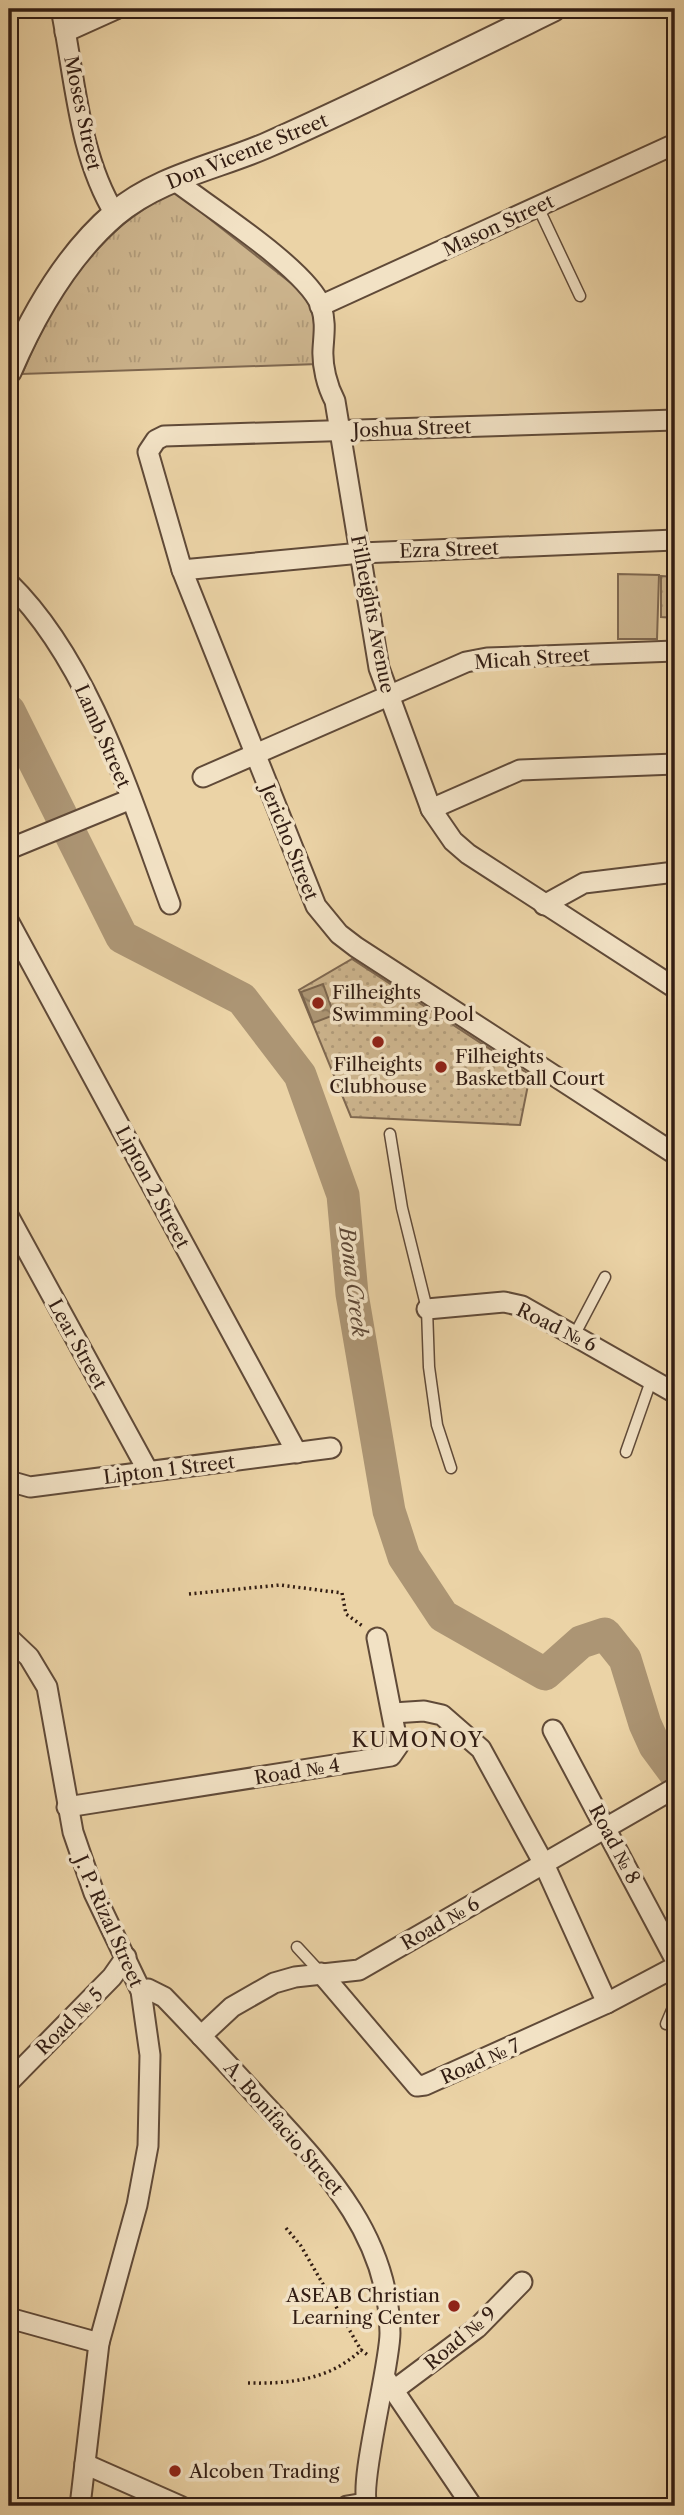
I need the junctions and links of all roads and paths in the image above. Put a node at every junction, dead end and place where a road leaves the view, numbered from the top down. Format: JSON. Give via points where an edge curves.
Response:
{"nodes":[{"id":1,"x":61,"y":9,"type":"edge"},
{"id":2,"x":116,"y":9,"type":"edge"},
{"id":3,"x":553,"y":9,"type":"edge"},
{"id":4,"x":65,"y":32,"type":"junction"},
{"id":5,"x":675,"y":144,"type":"edge"},
{"id":6,"x":174,"y":180,"type":"junction"},
{"id":7,"x":538,"y":207,"type":"junction"},
{"id":8,"x":115,"y":214,"type":"junction"},
{"id":9,"x":580,"y":296,"type":"dead end"},
{"id":10,"x":320,"y":306,"type":"junction"},
{"id":11,"x":9,"y":371,"type":"edge"},
{"id":12,"x":675,"y":420,"type":"edge"},
{"id":13,"x":339,"y":431,"type":"junction"},
{"id":14,"x":151,"y":445,"type":"joint"},
{"id":15,"x":675,"y":540,"type":"edge"},
{"id":16,"x":361,"y":553,"type":"junction"},
{"id":17,"x":182,"y":570,"type":"junction"},
{"id":18,"x":9,"y":583,"type":"edge"},
{"id":19,"x":675,"y":651,"type":"edge"},
{"id":20,"x":387,"y":695,"type":"junction"},
{"id":21,"x":254,"y":755,"type":"junction"},
{"id":22,"x":675,"y":764,"type":"edge"},
{"id":23,"x":203,"y":777,"type":"dead end"},
{"id":24,"x":131,"y":799,"type":"junction"},
{"id":25,"x":431,"y":808,"type":"junction"},
{"id":26,"x":9,"y":849,"type":"edge"},
{"id":27,"x":675,"y":872,"type":"edge"},
{"id":28,"x":170,"y":904,"type":"dead end"},
{"id":29,"x":544,"y":905,"type":"junction"},
{"id":30,"x":9,"y":922,"type":"edge"},
{"id":31,"x":675,"y":988,"type":"edge"},
{"id":32,"x":390,"y":1134,"type":"dead end"},
{"id":33,"x":675,"y":1154,"type":"edge"},
{"id":34,"x":9,"y":1217,"type":"edge"},
{"id":35,"x":605,"y":1277,"type":"dead end"},
{"id":36,"x":427,"y":1309,"type":"junction"},
{"id":37,"x":575,"y":1334,"type":"junction"},
{"id":38,"x":668,"y":1384,"type":"edge"},
{"id":39,"x":331,"y":1448,"type":"dead end"},
{"id":40,"x":626,"y":1452,"type":"dead end"},
{"id":41,"x":297,"y":1453,"type":"junction"},
{"id":42,"x":451,"y":1468,"type":"dead end"},
{"id":43,"x":148,"y":1471,"type":"junction"},
{"id":44,"x":9,"y":1481,"type":"edge"},
{"id":45,"x":189,"y":1594,"type":"dead end"},
{"id":46,"x":9,"y":1638,"type":"edge"},
{"id":47,"x":377,"y":1638,"type":"joint"},
{"id":48,"x":393,"y":1713,"type":"junction"},
{"id":49,"x":553,"y":1730,"type":"dead end"},
{"id":50,"x":674,"y":1789,"type":"edge"},
{"id":51,"x":67,"y":1807,"type":"junction"},
{"id":52,"x":607,"y":1828,"type":"junction"},
{"id":53,"x":544,"y":1864,"type":"junction"},
{"id":54,"x":297,"y":1947,"type":"dead end"},
{"id":55,"x":126,"y":1958,"type":"junction"},
{"id":56,"x":675,"y":1959,"type":"edge"},
{"id":57,"x":675,"y":1967,"type":"edge"},
{"id":58,"x":321,"y":1973,"type":"junction"},
{"id":59,"x":141,"y":1991,"type":"junction"},
{"id":60,"x":607,"y":2003,"type":"junction"},
{"id":61,"x":675,"y":2003,"type":"edge"},
{"id":62,"x":666,"y":2024,"type":"dead end"},
{"id":63,"x":201,"y":2036,"type":"junction"},
{"id":64,"x":9,"y":2082,"type":"edge"},
{"id":65,"x":286,"y":2228,"type":"dead end"},
{"id":66,"x":522,"y":2282,"type":"dead end"},
{"id":67,"x":9,"y":2318,"type":"edge"},
{"id":68,"x":99,"y":2343,"type":"junction"},
{"id":69,"x":361,"y":2350,"type":"junction"},
{"id":70,"x":248,"y":2383,"type":"dead end"},
{"id":71,"x":390,"y":2384,"type":"junction"},
{"id":72,"x":85,"y":2464,"type":"junction"},
{"id":73,"x":360,"y":2505,"type":"edge"},
{"id":74,"x":80,"y":2506,"type":"edge"},
{"id":75,"x":180,"y":2506,"type":"edge"},
{"id":76,"x":472,"y":2506,"type":"edge"}],
"edges":[{"from":1,"to":4,"type":"street","name":"Moses Street"},
{"from":2,"to":4,"type":"street"},
{"from":3,"to":6,"type":"street","name":"Don Vicente Street","via":[[376,97],[230,161]]},
{"from":4,"to":8,"type":"street","name":"Moses Street","via":[[91,160]]},
{"from":5,"to":7,"type":"street","name":"Mason Street"},
{"from":6,"to":8,"type":"street","name":"Don Vicente Street"},
{"from":6,"to":10,"type":"street","name":"Filheights Avenue","via":[[295,273]]},
{"from":7,"to":9,"type":"lane"},
{"from":7,"to":10,"type":"street","name":"Mason Street"},
{"from":8,"to":11,"type":"street","name":"Don Vicente Street","via":[[63,270]]},
{"from":10,"to":13,"type":"street","name":"Filheights Avenue","via":[[327,336],[323,348],[328,387]]},
{"from":12,"to":13,"type":"street","name":"Joshua Street"},
{"from":13,"to":14,"type":"street","name":"Joshua Street","via":[[164,436]]},
{"from":13,"to":16,"type":"street","name":"Filheights Avenue"},
{"from":14,"to":17,"type":"street","name":"Jericho Street","via":[[148,461]]},
{"from":15,"to":16,"type":"street","name":"Ezra Street"},
{"from":16,"to":17,"type":"street","name":"Ezra Street"},
{"from":16,"to":20,"type":"street","name":"Filheights Avenue"},
{"from":17,"to":21,"type":"street","name":"Jericho Street"},
{"from":18,"to":24,"type":"street","name":"Lamb Street","via":[[39,617],[84,688]]},
{"from":19,"to":20,"type":"street","name":"Micah Street","via":[[487,658],[466,662]]},
{"from":20,"to":21,"type":"street","name":"Micah Street"},
{"from":20,"to":25,"type":"street","name":"Filheights Avenue"},
{"from":21,"to":23,"type":"street","name":"Micah Street"},
{"from":21,"to":33,"type":"street","name":"Jericho Street","via":[[316,906],[339,934]]},
{"from":22,"to":25,"type":"street","via":[[520,770]]},
{"from":24,"to":26,"type":"street"},
{"from":24,"to":28,"type":"street","name":"Lamb Street"},
{"from":25,"to":29,"type":"street","name":"Filheights Avenue","via":[[446,833],[468,855]]},
{"from":27,"to":29,"type":"street","via":[[584,883]]},
{"from":29,"to":31,"type":"street","name":"Filheights Avenue"},
{"from":30,"to":41,"type":"street","name":"Lipton 2 Street"},
{"from":32,"to":36,"type":"lane","via":[[401,1208]]},
{"from":34,"to":43,"type":"street","name":"Lear Street"},
{"from":35,"to":37,"type":"lane"},
{"from":36,"to":37,"type":"street","name":"Road № 6","via":[[504,1302],[522,1306]]},
{"from":36,"to":42,"type":"lane","via":[[435,1413]]},
{"from":37,"to":38,"type":"street","name":"Road № 6"},
{"from":38,"to":40,"type":"lane"},
{"from":39,"to":41,"type":"street","name":"Lipton 1 Street"},
{"from":41,"to":43,"type":"street","name":"Lipton 1 Street"},
{"from":43,"to":44,"type":"street","name":"Lipton 1 Street","via":[[30,1487]]},
{"from":45,"to":47,"type":"path","via":[[280,1585],[342,1593],[346,1614]]},
{"from":46,"to":51,"type":"street","name":"J. P. Rizal Street","via":[[29,1657],[47,1687]]},
{"from":47,"to":48,"type":"street","name":"Road № 4"},
{"from":48,"to":51,"type":"street","name":"Road № 4","via":[[398,1746],[391,1756]]},
{"from":48,"to":53,"type":"street","via":[[424,1710],[442,1715],[462,1730],[498,1775]]},
{"from":49,"to":52,"type":"street","name":"Road № 8"},
{"from":50,"to":52,"type":"street","name":"Road № 6"},
{"from":51,"to":55,"type":"street","name":"J. P. Rizal Street","via":[[82,1863]]},
{"from":52,"to":53,"type":"street","name":"Road № 6"},
{"from":52,"to":56,"type":"street","name":"Road № 8"},
{"from":53,"to":58,"type":"street","name":"Road № 6","via":[[359,1970]]},
{"from":53,"to":60,"type":"street"},
{"from":54,"to":58,"type":"lane"},
{"from":55,"to":59,"type":"street","name":"J. P. Rizal Street"},
{"from":55,"to":64,"type":"street","name":"Road № 5","via":[[112,1978]]},
{"from":57,"to":60,"type":"street","name":"Road № 7"},
{"from":58,"to":60,"type":"street","name":"Road № 7","via":[[417,2086]]},
{"from":58,"to":63,"type":"street","name":"Road № 6","via":[[253,1993]]},
{"from":59,"to":63,"type":"street","name":"A. Bonifacio Street","via":[[148,1989],[164,1997]]},
{"from":59,"to":68,"type":"street","name":"J. P. Rizal Street","via":[[150,2055],[148,2146],[137,2205]]},
{"from":61,"to":62,"type":"lane"},
{"from":63,"to":71,"type":"street","name":"A. Bonifacio Street","via":[[321,2165],[354,2209],[385,2286]]},
{"from":65,"to":69,"type":"path"},
{"from":66,"to":71,"type":"street","name":"Road № 9","via":[[477,2328]]},
{"from":67,"to":68,"type":"street"},
{"from":68,"to":72,"type":"street","name":"J. P. Rizal Street"},
{"from":69,"to":70,"type":"path","via":[[349,2362],[320,2376],[282,2384]]},
{"from":69,"to":71,"type":"path"},
{"from":71,"to":73,"type":"street","name":"A. Bonifacio Street"},
{"from":71,"to":76,"type":"street"},
{"from":72,"to":74,"type":"street","name":"J. P. Rizal Street"},
{"from":72,"to":75,"type":"street"}]}
